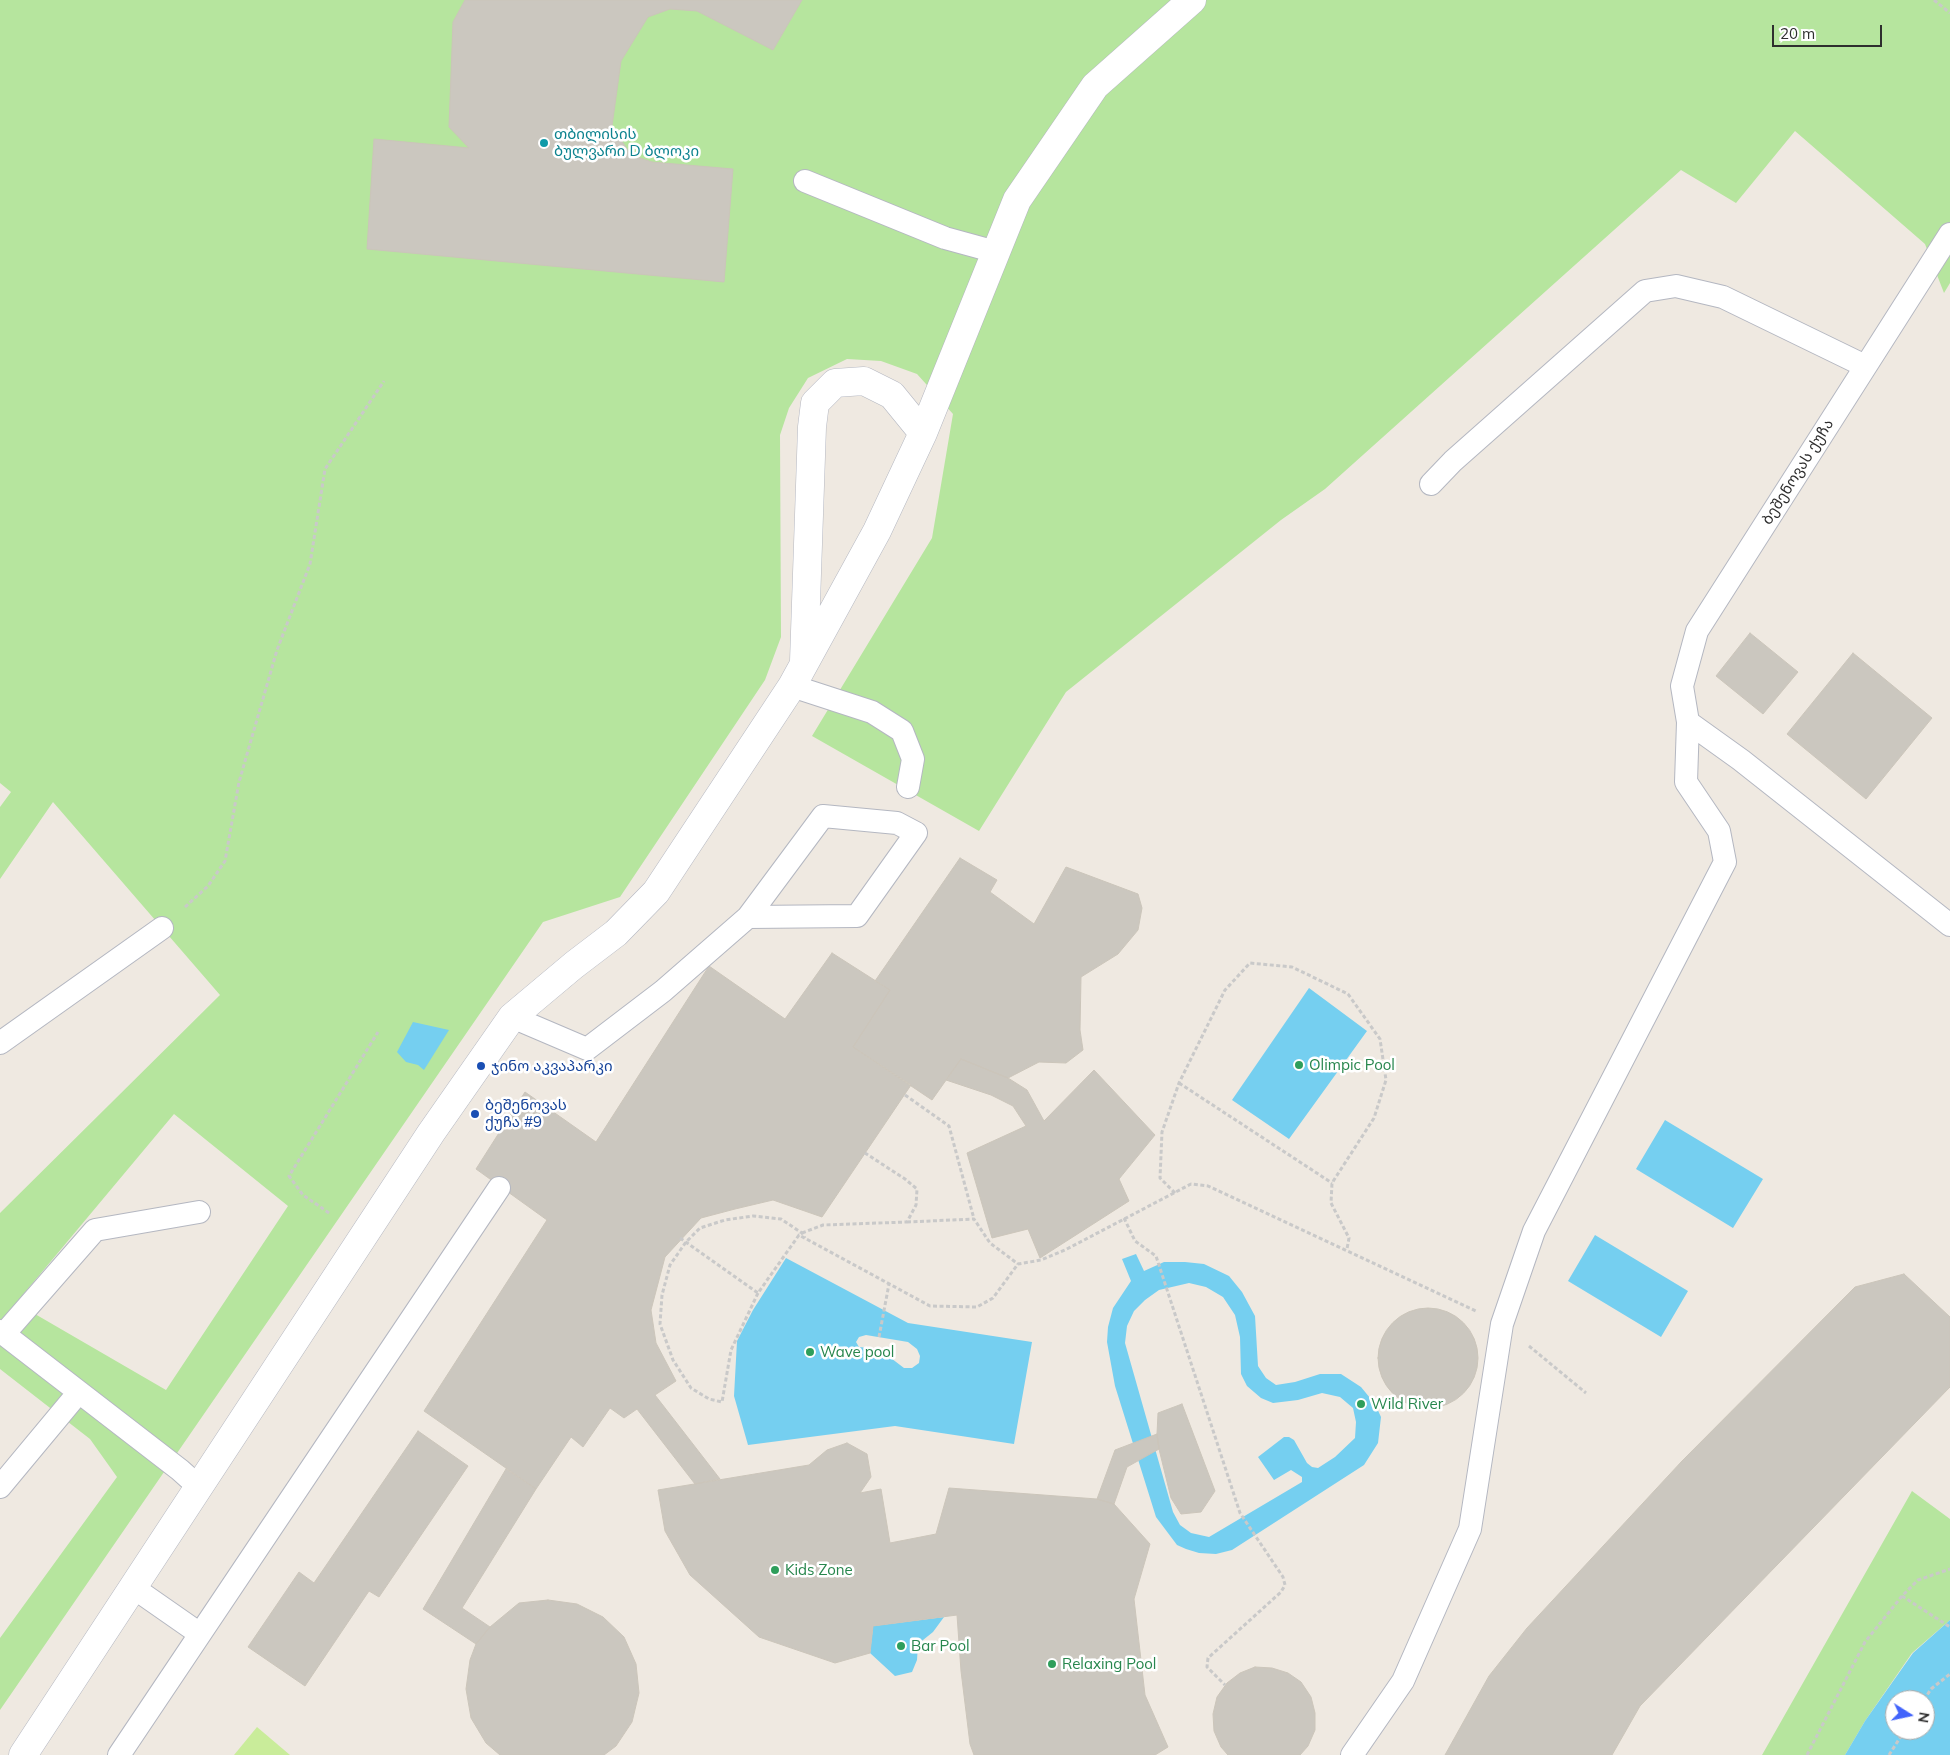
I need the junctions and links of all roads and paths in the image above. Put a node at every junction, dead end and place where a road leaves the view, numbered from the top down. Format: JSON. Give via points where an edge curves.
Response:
{"nodes":[{"id":1,"x":1192,"y":0,"type":"edge"},
{"id":2,"x":1934,"y":0,"type":"edge"},
{"id":3,"x":1950,"y":13,"type":"edge"},
{"id":4,"x":805,"y":182,"type":"dead end"},
{"id":5,"x":1950,"y":234,"type":"edge"},
{"id":6,"x":996,"y":252,"type":"junction"},
{"id":7,"x":1865,"y":366,"type":"junction"},
{"id":8,"x":384,"y":381,"type":"dead end"},
{"id":9,"x":923,"y":433,"type":"junction"},
{"id":10,"x":1431,"y":484,"type":"dead end"},
{"id":11,"x":798,"y":676,"type":"junction"},
{"id":12,"x":1688,"y":722,"type":"junction"},
{"id":13,"x":908,"y":787,"type":"dead end"},
{"id":14,"x":748,"y":917,"type":"junction"},
{"id":15,"x":1950,"y":925,"type":"edge"},
{"id":16,"x":162,"y":928,"type":"joint"},
{"id":17,"x":512,"y":1017,"type":"junction"},
{"id":18,"x":378,"y":1032,"type":"dead end"},
{"id":19,"x":0,"y":1043,"type":"edge"},
{"id":20,"x":1179,"y":1083,"type":"junction"},
{"id":21,"x":905,"y":1094,"type":"dead end"},
{"id":22,"x":865,"y":1153,"type":"dead end"},
{"id":23,"x":1332,"y":1183,"type":"junction"},
{"id":24,"x":499,"y":1188,"type":"dead end"},
{"id":25,"x":1175,"y":1193,"type":"junction"},
{"id":26,"x":199,"y":1212,"type":"dead end"},
{"id":27,"x":329,"y":1213,"type":"dead end"},
{"id":28,"x":1124,"y":1218,"type":"junction"},
{"id":29,"x":974,"y":1219,"type":"junction"},
{"id":30,"x":907,"y":1222,"type":"junction"},
{"id":31,"x":802,"y":1233,"type":"junction"},
{"id":32,"x":680,"y":1238,"type":"dead end"},
{"id":33,"x":806,"y":1238,"type":"junction"},
{"id":34,"x":686,"y":1242,"type":"junction"},
{"id":35,"x":1347,"y":1249,"type":"junction"},
{"id":36,"x":1018,"y":1264,"type":"junction"},
{"id":37,"x":889,"y":1284,"type":"junction"},
{"id":38,"x":758,"y":1293,"type":"junction"},
{"id":39,"x":1502,"y":1324,"type":"junction"},
{"id":40,"x":2,"y":1332,"type":"edge"},
{"id":41,"x":879,"y":1337,"type":"dead end"},
{"id":42,"x":79,"y":1392,"type":"junction"},
{"id":43,"x":1586,"y":1393,"type":"dead end"},
{"id":44,"x":0,"y":1487,"type":"edge"},
{"id":45,"x":200,"y":1488,"type":"junction"},
{"id":46,"x":1950,"y":1569,"type":"edge"},
{"id":47,"x":134,"y":1588,"type":"junction"},
{"id":48,"x":1902,"y":1596,"type":"junction"},
{"id":49,"x":1950,"y":1627,"type":"edge"},
{"id":50,"x":200,"y":1634,"type":"junction"},
{"id":51,"x":1950,"y":1674,"type":"edge"},
{"id":52,"x":1225,"y":1685,"type":"dead end"},
{"id":53,"x":1930,"y":1690,"type":"edge"},
{"id":54,"x":1899,"y":1740,"type":"edge"},
{"id":55,"x":23,"y":1755,"type":"edge"},
{"id":56,"x":119,"y":1755,"type":"edge"},
{"id":57,"x":1352,"y":1755,"type":"edge"},
{"id":58,"x":1807,"y":1755,"type":"edge"},
{"id":59,"x":1889,"y":1755,"type":"edge"}],
"edges":[{"from":1,"to":6,"type":"street","via":[[1094,86],[1017,200]]},
{"from":2,"to":3,"type":"path"},
{"from":4,"to":6,"type":"lane","via":[[946,238]]},
{"from":5,"to":7,"type":"lane","name":"ბეშენოვას ქუჩა"},
{"from":6,"to":9,"type":"street"},
{"from":7,"to":10,"type":"lane","via":[[1723,296],[1676,286],[1645,291]]},
{"from":7,"to":12,"type":"lane","name":"ბეშენოვას ქუჩა","via":[[1697,631],[1682,686]]},
{"from":8,"to":16,"type":"path","via":[[325,469],[310,564],[274,660],[239,782],[225,861],[208,886]]},
{"from":9,"to":11,"type":"street","via":[[877,531]]},
{"from":9,"to":11,"type":"street","via":[[892,395],[864,382],[835,383],[815,403]]},
{"from":11,"to":13,"type":"lane","via":[[872,712],[902,731],[912,759]]},
{"from":11,"to":17,"type":"street","via":[[656,892],[616,933]]},
{"from":12,"to":15,"type":"lane"},
{"from":12,"to":39,"type":"lane","name":"ბეშენოვას ქუჩა","via":[[1686,782],[1719,832],[1724,862],[1534,1232]]},
{"from":14,"to":14,"type":"lane","via":[[857,916],[916,833],[898,823],[822,816]]},
{"from":14,"to":17,"type":"lane","via":[[663,991],[587,1049]]},
{"from":16,"to":19,"type":"lane"},
{"from":17,"to":45,"type":"street","via":[[431,1133]]},
{"from":18,"to":27,"type":"path","via":[[289,1176],[303,1195]]},
{"from":20,"to":23,"type":"path"},
{"from":20,"to":23,"type":"path","via":[[1225,990],[1250,964],[1292,967],[1348,994],[1380,1040],[1386,1080],[1374,1118]]},
{"from":20,"to":25,"type":"path","via":[[1162,1132],[1160,1178]]},
{"from":21,"to":29,"type":"path","via":[[949,1126]]},
{"from":22,"to":30,"type":"path","via":[[917,1189],[916,1205]]},
{"from":23,"to":35,"type":"path","via":[[1331,1203],[1348,1238]]},
{"from":24,"to":50,"type":"lane"},
{"from":25,"to":28,"type":"path"},
{"from":25,"to":35,"type":"path","via":[[1191,1184],[1208,1186]]},
{"from":26,"to":40,"type":"lane","via":[[95,1230]]},
{"from":28,"to":36,"type":"path","via":[[1065,1250],[1041,1260]]},
{"from":28,"to":52,"type":"path","via":[[1135,1241],[1156,1256],[1240,1513],[1283,1577],[1285,1585],[1208,1658],[1207,1667]]},
{"from":29,"to":30,"type":"path"},
{"from":29,"to":36,"type":"path","via":[[990,1243]]},
{"from":30,"to":31,"type":"path","via":[[823,1225]]},
{"from":31,"to":33,"type":"path"},
{"from":31,"to":34,"type":"path","via":[[781,1218],[753,1216],[700,1228]]},
{"from":32,"to":34,"type":"path"},
{"from":33,"to":37,"type":"path"},
{"from":33,"to":38,"type":"path","via":[[799,1235]]},
{"from":34,"to":38,"type":"path"},
{"from":34,"to":38,"type":"path","via":[[670,1266],[662,1295],[660,1324],[673,1360],[691,1388],[709,1399],[722,1402],[731,1350]]},
{"from":35,"to":39,"type":"path"},
{"from":36,"to":37,"type":"path","via":[[992,1298],[977,1307],[930,1306]]},
{"from":37,"to":41,"type":"path"},
{"from":39,"to":43,"type":"path"},
{"from":39,"to":57,"type":"lane","name":"ბეშენოვას ქუჩა","via":[[1470,1529],[1403,1681]]},
{"from":40,"to":42,"type":"lane"},
{"from":42,"to":44,"type":"lane"},
{"from":42,"to":45,"type":"lane"},
{"from":45,"to":47,"type":"street"},
{"from":46,"to":48,"type":"path","via":[[1918,1580]]},
{"from":47,"to":50,"type":"lane"},
{"from":47,"to":55,"type":"street"},
{"from":48,"to":49,"type":"path"},
{"from":48,"to":58,"type":"path","via":[[1865,1642]]},
{"from":50,"to":56,"type":"lane"},
{"from":51,"to":53,"type":"path"},
{"from":54,"to":59,"type":"path"}]}
